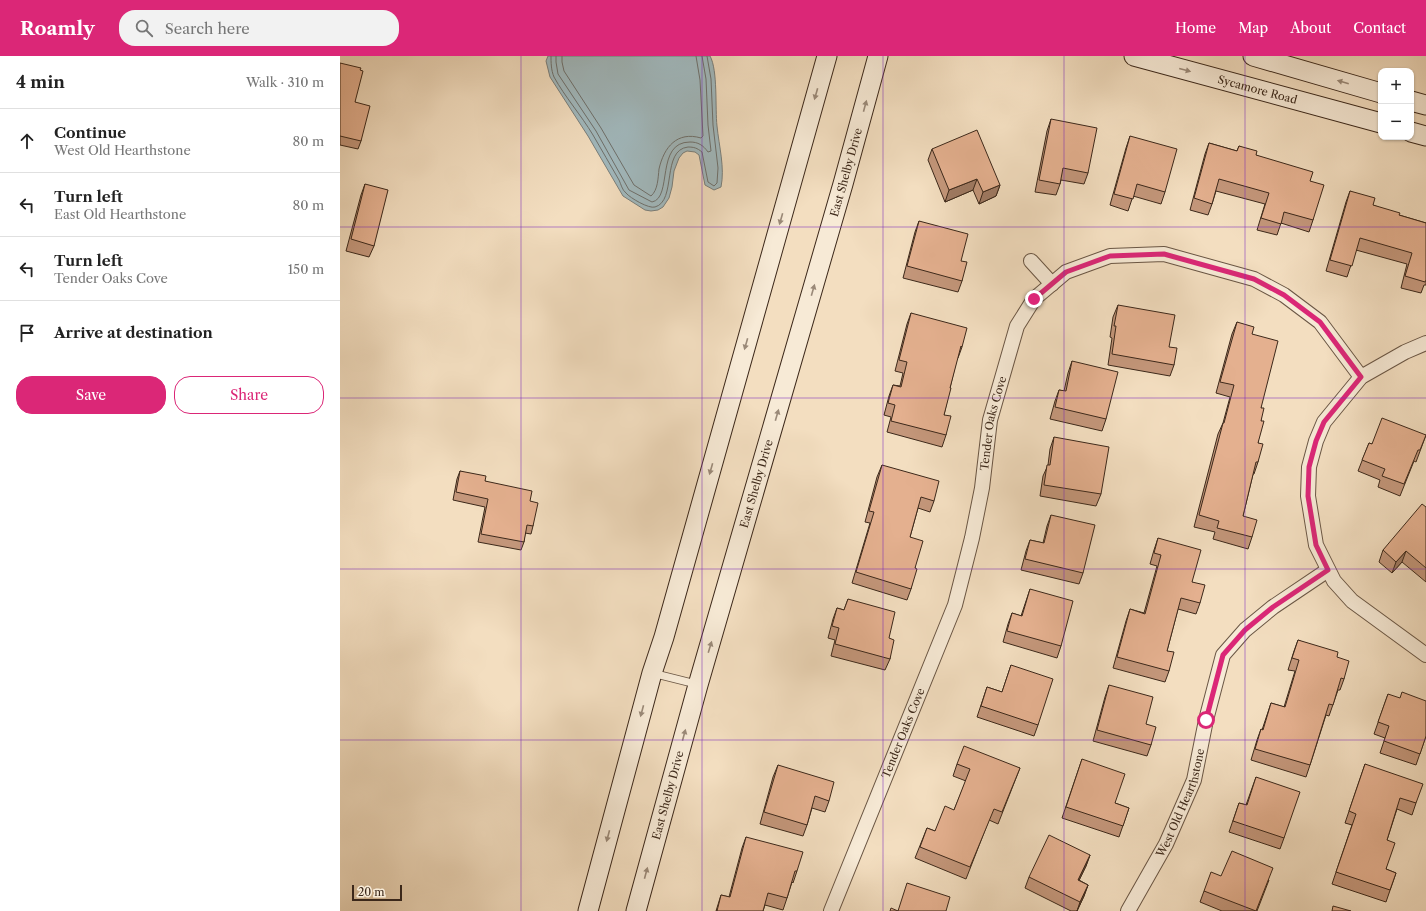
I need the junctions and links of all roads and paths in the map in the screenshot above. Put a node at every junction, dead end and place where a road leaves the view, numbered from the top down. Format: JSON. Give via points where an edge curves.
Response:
{"nodes":[{"id":1,"x":827,"y":56,"type":"edge"},
{"id":2,"x":878,"y":56,"type":"edge"},
{"id":3,"x":1134,"y":56,"type":"edge"},
{"id":4,"x":1253,"y":56,"type":"edge"},
{"id":5,"x":1378,"y":91,"type":"edge"},
{"id":6,"x":1414,"y":102,"type":"edge"},
{"id":7,"x":1426,"y":105,"type":"edge"},
{"id":8,"x":1378,"y":122,"type":"edge"},
{"id":9,"x":1414,"y":133,"type":"edge"},
{"id":10,"x":1426,"y":136,"type":"edge"},
{"id":11,"x":1031,"y":261,"type":"dead end"},
{"id":12,"x":1052,"y":284,"type":"junction"},
{"id":13,"x":1426,"y":343,"type":"edge"},
{"id":14,"x":1361,"y":377,"type":"junction"},
{"id":15,"x":1328,"y":570,"type":"junction"},
{"id":16,"x":1426,"y":655,"type":"edge"},
{"id":17,"x":652,"y":673,"type":"junction"},
{"id":18,"x":698,"y":685,"type":"junction"},
{"id":19,"x":588,"y":911,"type":"edge"},
{"id":20,"x":636,"y":911,"type":"edge"},
{"id":21,"x":830,"y":911,"type":"edge"},
{"id":22,"x":1128,"y":911,"type":"edge"}],
"edges":[{"from":1,"to":17,"type":"main road","one_way":true},
{"from":18,"to":2,"type":"main road","name":"East Shelby Drive","one_way":true},
{"from":3,"to":8,"type":"main road","name":"Sycamore Road","one_way":true},
{"from":5,"to":4,"type":"main road","one_way":true},
{"from":6,"to":7,"type":"main road"},
{"from":9,"to":10,"type":"main road"},
{"from":11,"to":12,"type":"street"},
{"from":12,"to":14,"type":"street","name":"Tender Oaks Cove","via":[[1066,272],[1110,256],[1164,254],[1254,279],[1284,295],[1320,322]]},
{"from":12,"to":21,"type":"street","name":"Tender Oaks Cove","via":[[1034,299],[1017,326],[990,420],[982,488],[955,605]]},
{"from":13,"to":14,"type":"street"},
{"from":14,"to":15,"type":"street","via":[[1324,422],[1309,467],[1308,496],[1316,545]]},
{"from":15,"to":16,"type":"street","via":[[1352,601]]},
{"from":15,"to":22,"type":"street","name":"West Old Hearthstone","via":[[1273,607],[1245,630],[1223,655],[1194,780],[1166,844]]},
{"from":17,"to":18,"type":"lane"},
{"from":17,"to":19,"type":"main road","one_way":true},
{"from":20,"to":18,"type":"main road","name":"East Shelby Drive","one_way":true}]}
